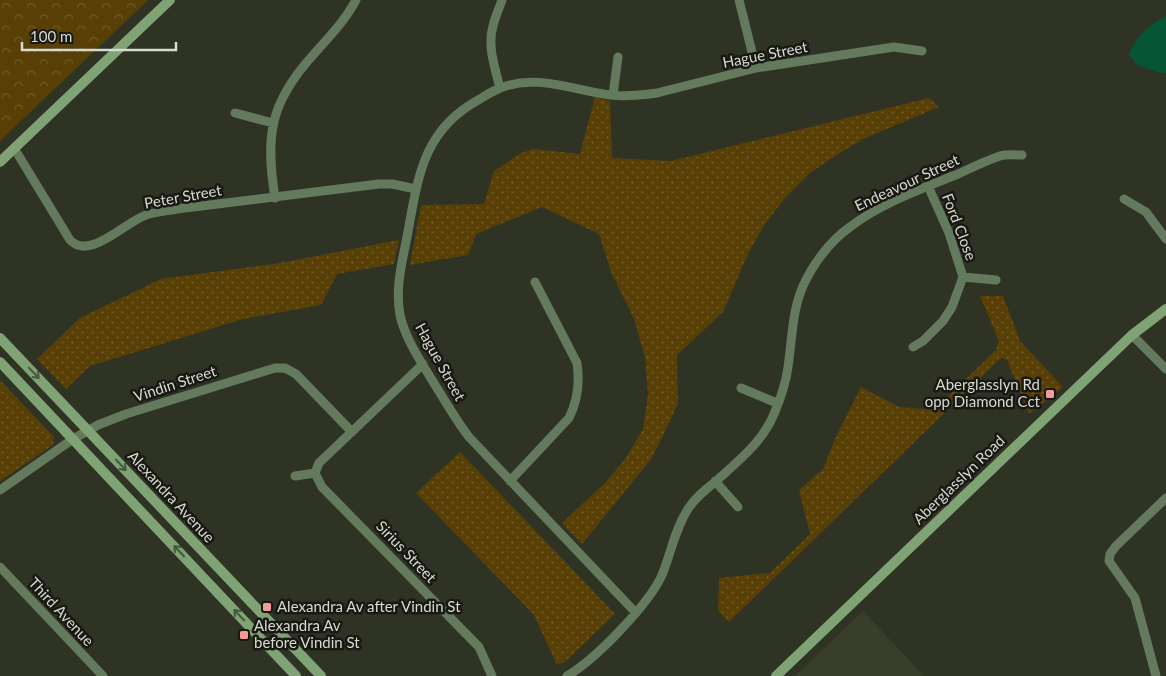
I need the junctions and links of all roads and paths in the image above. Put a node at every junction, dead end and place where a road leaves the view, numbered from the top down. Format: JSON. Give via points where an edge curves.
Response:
{"nodes":[{"id":1,"x":170,"y":0,"type":"edge"},
{"id":2,"x":356,"y":0,"type":"edge"},
{"id":3,"x":502,"y":0,"type":"edge"},
{"id":4,"x":739,"y":0,"type":"edge"},
{"id":5,"x":922,"y":51,"type":"dead end"},
{"id":6,"x":618,"y":57,"type":"dead end"},
{"id":7,"x":756,"y":68,"type":"junction"},
{"id":8,"x":500,"y":88,"type":"junction"},
{"id":9,"x":613,"y":96,"type":"junction"},
{"id":10,"x":235,"y":113,"type":"dead end"},
{"id":11,"x":273,"y":123,"type":"junction"},
{"id":12,"x":14,"y":148,"type":"junction"},
{"id":13,"x":1022,"y":155,"type":"dead end"},
{"id":14,"x":0,"y":162,"type":"edge"},
{"id":15,"x":928,"y":186,"type":"junction"},
{"id":16,"x":416,"y":190,"type":"junction"},
{"id":17,"x":275,"y":198,"type":"junction"},
{"id":18,"x":1124,"y":199,"type":"dead end"},
{"id":19,"x":1166,"y":239,"type":"edge"},
{"id":20,"x":964,"y":277,"type":"junction"},
{"id":21,"x":996,"y":280,"type":"dead end"},
{"id":22,"x":536,"y":282,"type":"dead end"},
{"id":23,"x":1166,"y":309,"type":"edge"},
{"id":24,"x":1132,"y":334,"type":"junction"},
{"id":25,"x":0,"y":338,"type":"edge"},
{"id":26,"x":913,"y":347,"type":"dead end"},
{"id":27,"x":0,"y":362,"type":"edge"},
{"id":28,"x":423,"y":364,"type":"junction"},
{"id":29,"x":1166,"y":369,"type":"edge"},
{"id":30,"x":741,"y":388,"type":"dead end"},
{"id":31,"x":777,"y":403,"type":"junction"},
{"id":32,"x":87,"y":430,"type":"junction"},
{"id":33,"x":352,"y":432,"type":"junction"},
{"id":34,"x":73,"y":439,"type":"junction"},
{"id":35,"x":315,"y":473,"type":"junction"},
{"id":36,"x":295,"y":476,"type":"dead end"},
{"id":37,"x":510,"y":481,"type":"junction"},
{"id":38,"x":715,"y":481,"type":"junction"},
{"id":39,"x":0,"y":490,"type":"edge"},
{"id":40,"x":1166,"y":498,"type":"edge"},
{"id":41,"x":738,"y":507,"type":"dead end"},
{"id":42,"x":0,"y":567,"type":"edge"},
{"id":43,"x":636,"y":613,"type":"junction"},
{"id":44,"x":103,"y":676,"type":"edge"},
{"id":45,"x":296,"y":676,"type":"edge"},
{"id":46,"x":320,"y":676,"type":"edge"},
{"id":47,"x":492,"y":676,"type":"edge"},
{"id":48,"x":568,"y":676,"type":"edge"},
{"id":49,"x":776,"y":676,"type":"edge"},
{"id":50,"x":1156,"y":676,"type":"edge"}],
"edges":[{"from":1,"to":12,"type":"main road"},
{"from":2,"to":11,"type":"street","via":[[338,27],[297,73]]},
{"from":3,"to":8,"type":"street","via":[[491,38]]},
{"from":4,"to":7,"type":"street"},
{"from":5,"to":7,"type":"street","name":"Hague Street","via":[[894,47]]},
{"from":6,"to":9,"type":"street"},
{"from":7,"to":9,"type":"street","name":"Hague Street","via":[[657,93]]},
{"from":8,"to":9,"type":"street","name":"Hague Street","via":[[542,81]]},
{"from":8,"to":16,"type":"street","name":"Hague Street","via":[[472,103],[444,125],[429,148]]},
{"from":10,"to":11,"type":"street"},
{"from":11,"to":17,"type":"street","via":[[270,160]]},
{"from":12,"to":14,"type":"main road"},
{"from":12,"to":17,"type":"street","name":"Peter Street","via":[[70,240],[79,246],[97,244],[146,215]]},
{"from":13,"to":15,"type":"street","name":"Endeavour Street","via":[[1001,156]]},
{"from":15,"to":20,"type":"street","name":"Ford Close"},
{"from":15,"to":31,"type":"street","name":"Endeavour Street","via":[[849,227],[812,270],[796,309],[788,370]]},
{"from":16,"to":17,"type":"street","name":"Peter Street","via":[[379,184]]},
{"from":16,"to":28,"type":"street","name":"Hague Street","via":[[398,296],[400,316],[408,338]]},
{"from":18,"to":19,"type":"street","via":[[1146,212]]},
{"from":20,"to":21,"type":"street","name":"Ford Close"},
{"from":20,"to":26,"type":"street","name":"Ford Close","via":[[943,321]]},
{"from":22,"to":37,"type":"street","via":[[576,363],[578,390],[570,418]]},
{"from":23,"to":24,"type":"main road","name":"Aberglasslyn Road"},
{"from":24,"to":29,"type":"street"},
{"from":24,"to":49,"type":"main road","name":"Aberglasslyn Road"},
{"from":25,"to":32,"type":"main road","name":"Alexandra Avenue","one_way":true},
{"from":27,"to":34,"type":"main road","name":"Alexandra Avenue"},
{"from":28,"to":33,"type":"street"},
{"from":28,"to":37,"type":"street","name":"Hague Street","via":[[459,424]]},
{"from":30,"to":31,"type":"street"},
{"from":31,"to":38,"type":"street","name":"Endeavour Street","via":[[769,424],[755,444]]},
{"from":32,"to":33,"type":"street","name":"Vindin Street","via":[[126,414],[274,368],[285,368],[296,374]]},
{"from":32,"to":34,"type":"street","name":"Vindin Street"},
{"from":32,"to":46,"type":"main road","name":"Alexandra Avenue","one_way":true},
{"from":33,"to":35,"type":"street","via":[[317,466]]},
{"from":34,"to":39,"type":"street","name":"Vindin Street"},
{"from":45,"to":34,"type":"main road","name":"Alexandra Avenue","one_way":true},
{"from":35,"to":36,"type":"street"},
{"from":35,"to":47,"type":"street","name":"Sirius Street","via":[[322,487],[479,647]]},
{"from":37,"to":43,"type":"street","name":"Hague Street"},
{"from":38,"to":41,"type":"street"},
{"from":38,"to":43,"type":"street","name":"Endeavour Street","via":[[688,508],[654,591]]},
{"from":40,"to":50,"type":"street","via":[[1110,554],[1110,561],[1135,598]]},
{"from":42,"to":44,"type":"street","name":"Third Avenue"},
{"from":43,"to":48,"type":"street","name":"Endeavour Street","via":[[602,648]]}]}
